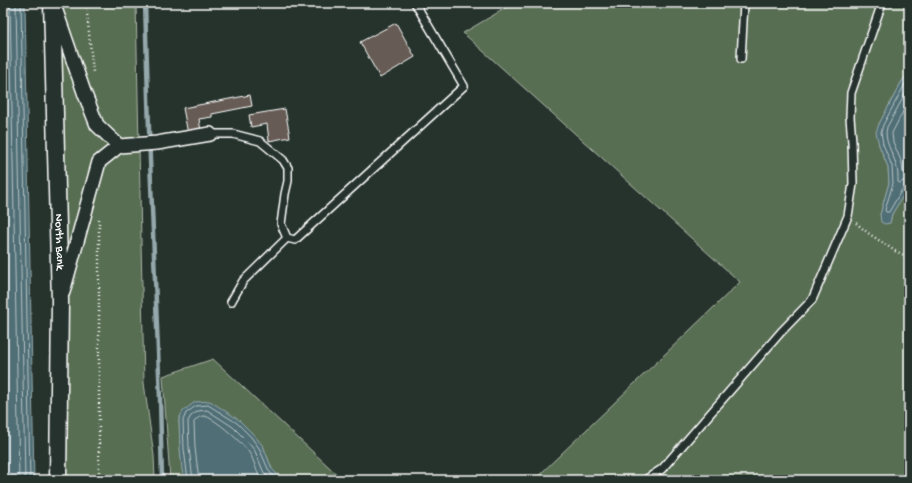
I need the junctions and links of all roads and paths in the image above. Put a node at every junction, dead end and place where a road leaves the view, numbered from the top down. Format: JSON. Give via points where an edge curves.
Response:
{"nodes":[{"id":1,"x":53,"y":3,"type":"edge"},
{"id":2,"x":86,"y":3,"type":"edge"},
{"id":3,"x":415,"y":3,"type":"edge"},
{"id":4,"x":744,"y":3,"type":"edge"},
{"id":5,"x":882,"y":3,"type":"edge"},
{"id":6,"x":741,"y":59,"type":"dead end"},
{"id":7,"x":93,"y":79,"type":"dead end"},
{"id":8,"x":210,"y":134,"type":"joint"},
{"id":9,"x":119,"y":146,"type":"junction"},
{"id":10,"x":848,"y":216,"type":"junction"},
{"id":11,"x":99,"y":217,"type":"dead end"},
{"id":12,"x":287,"y":238,"type":"junction"},
{"id":13,"x":909,"y":257,"type":"edge"},
{"id":14,"x":60,"y":301,"type":"junction"},
{"id":15,"x":231,"y":302,"type":"dead end"},
{"id":16,"x":58,"y":480,"type":"edge"},
{"id":17,"x":99,"y":480,"type":"edge"},
{"id":18,"x":646,"y":480,"type":"edge"}],
"edges":[{"from":1,"to":9,"type":"street","via":[[97,125]]},
{"from":1,"to":14,"type":"street","name":"North Bank"},
{"from":2,"to":7,"type":"path"},
{"from":3,"to":12,"type":"lane","via":[[464,86],[296,240]]},
{"from":4,"to":6,"type":"lane"},
{"from":5,"to":10,"type":"lane","via":[[852,93],[850,117],[853,184]]},
{"from":8,"to":9,"type":"street"},
{"from":8,"to":12,"type":"lane","via":[[233,134],[260,141],[283,160],[288,168],[288,181],[281,224]]},
{"from":9,"to":14,"type":"street","via":[[99,162]]},
{"from":10,"to":13,"type":"path","via":[[868,233]]},
{"from":10,"to":18,"type":"lane","via":[[812,300],[662,469]]},
{"from":11,"to":17,"type":"path"},
{"from":12,"to":15,"type":"lane","via":[[243,281]]},
{"from":14,"to":16,"type":"street","name":"North Bank"}]}
